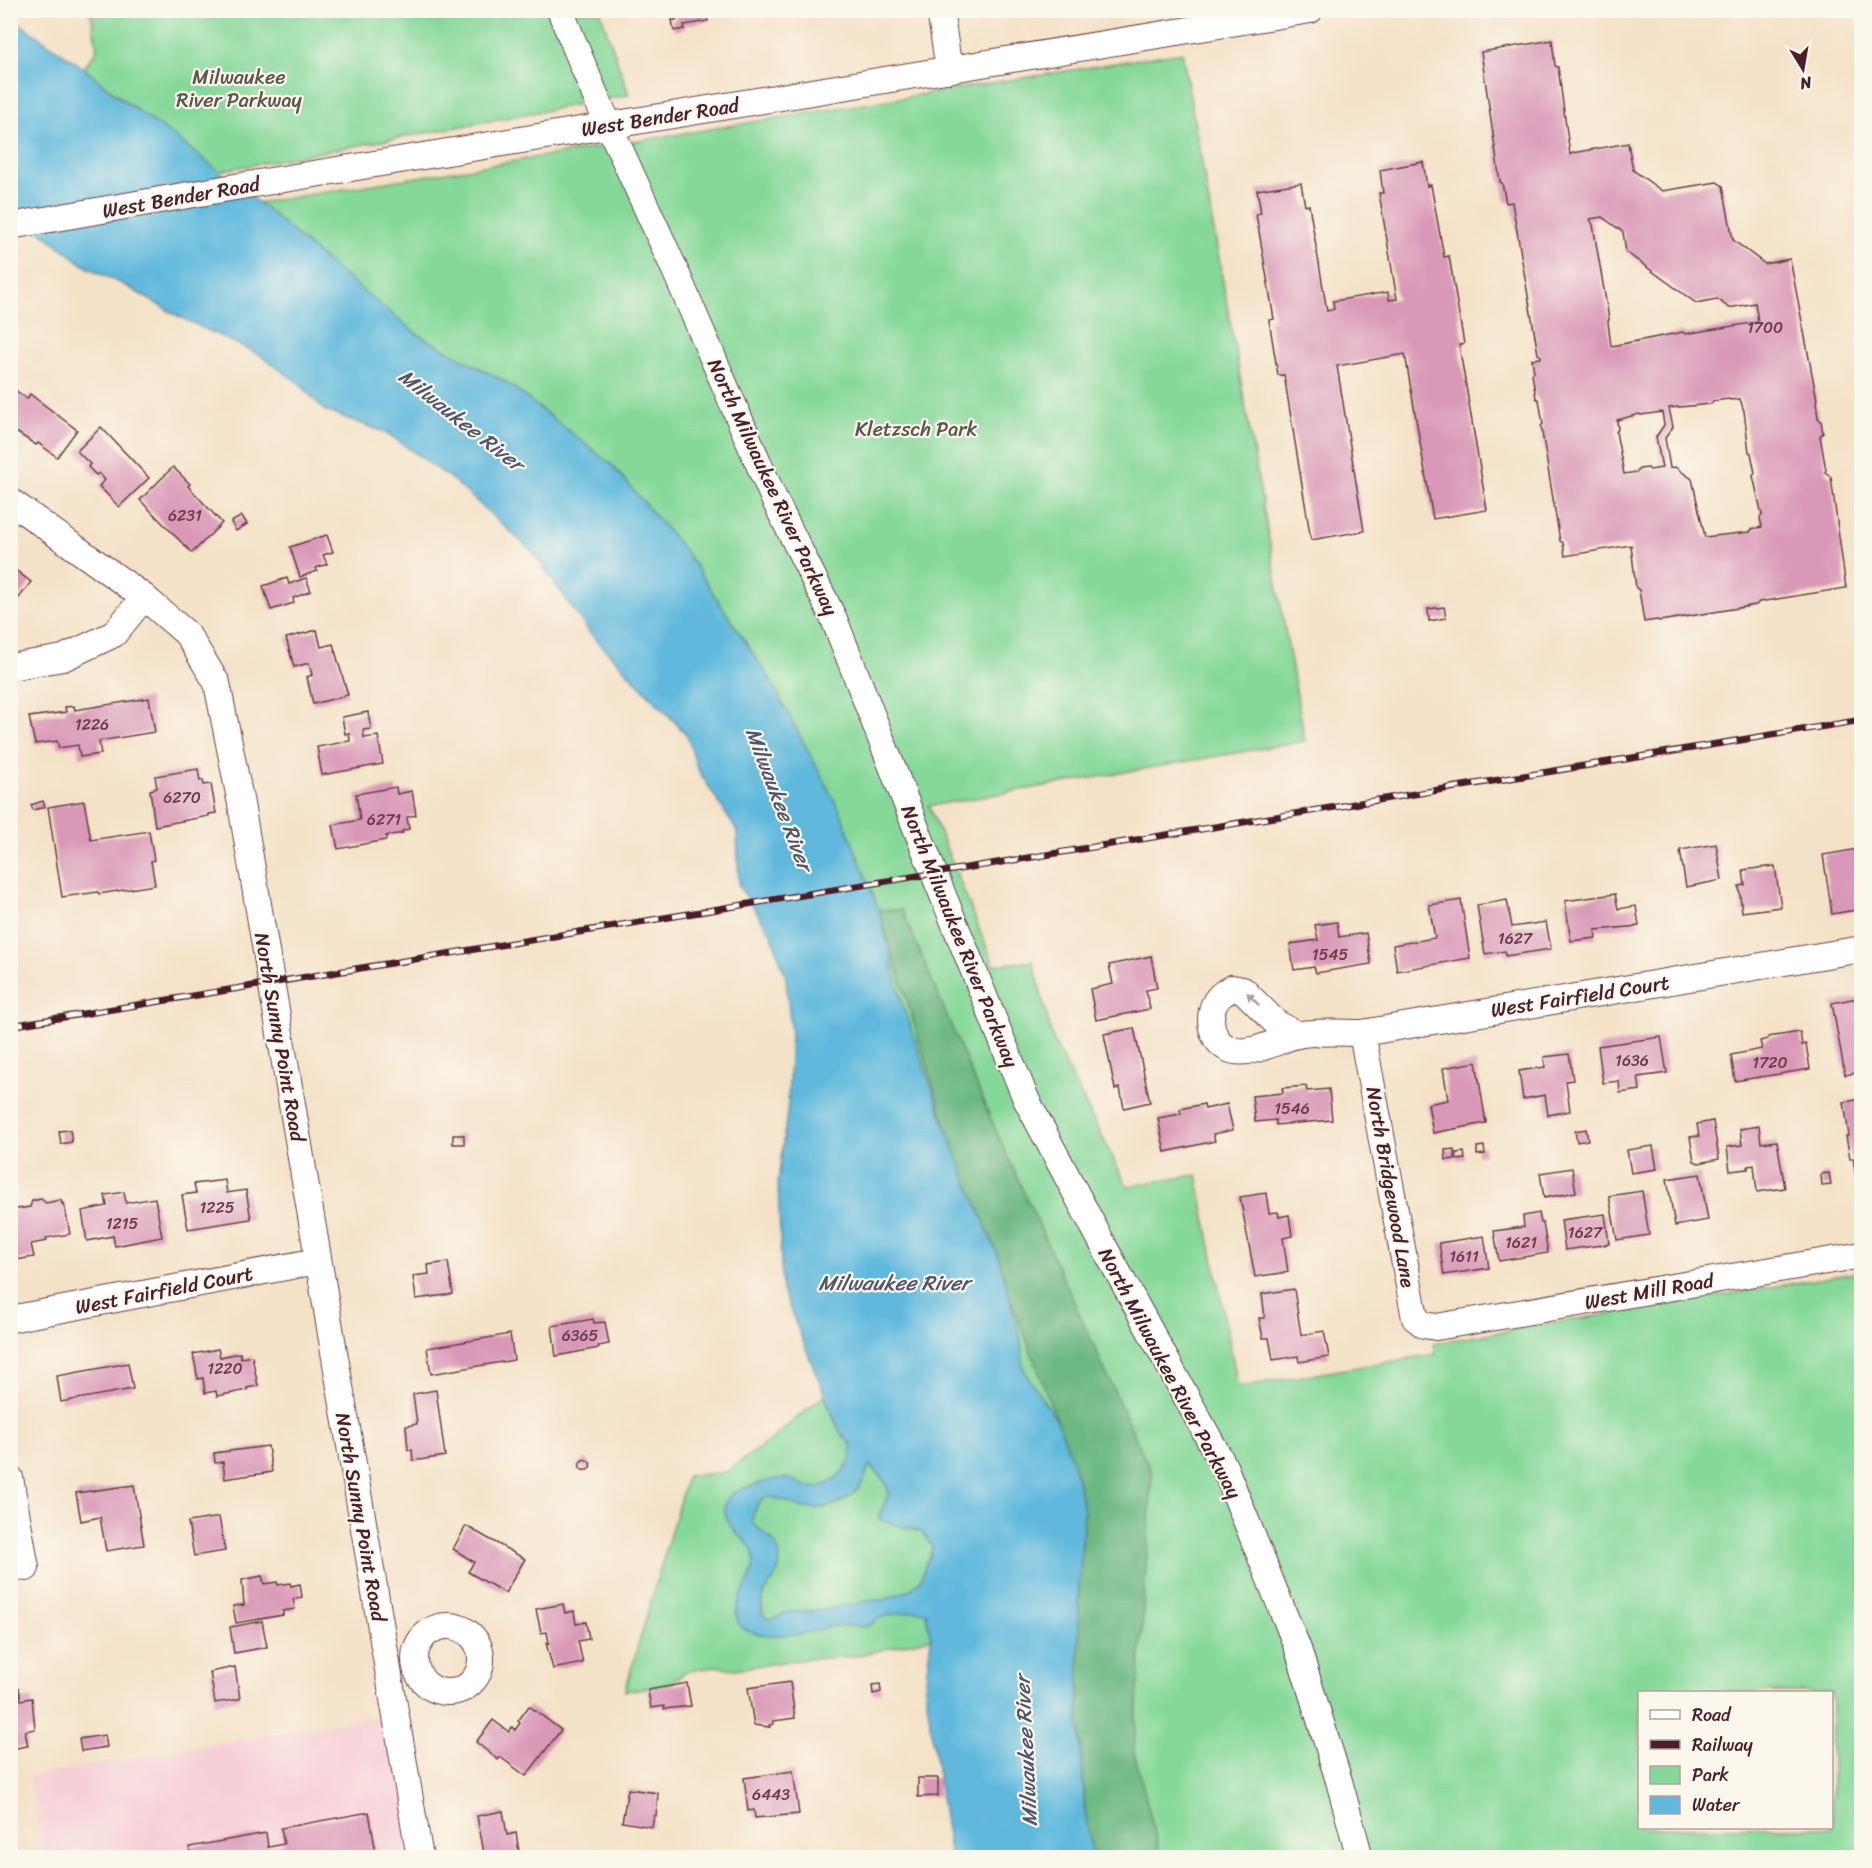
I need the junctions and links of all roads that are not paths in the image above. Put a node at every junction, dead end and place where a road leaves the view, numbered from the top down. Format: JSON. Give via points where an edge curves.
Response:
{"nodes":[{"id":1,"x":561,"y":10,"type":"edge"},
{"id":2,"x":939,"y":10,"type":"edge"},
{"id":3,"x":1310,"y":10,"type":"edge"},
{"id":4,"x":950,"y":70,"type":"junction"},
{"id":5,"x":608,"y":125,"type":"junction"},
{"id":6,"x":11,"y":226,"type":"edge"},
{"id":7,"x":10,"y":501,"type":"edge"},
{"id":8,"x":144,"y":597,"type":"junction"},
{"id":9,"x":10,"y":667,"type":"edge"},
{"id":10,"x":1862,"y":949,"type":"edge"},
{"id":11,"x":1362,"y":1033,"type":"junction"},
{"id":12,"x":1298,"y":1035,"type":"dead end"},
{"id":13,"x":1862,"y":1255,"type":"edge"},
{"id":14,"x":318,"y":1261,"type":"junction"},
{"id":15,"x":10,"y":1319,"type":"edge"},
{"id":16,"x":1436,"y":1327,"type":"joint"},
{"id":17,"x":10,"y":1478,"type":"edge"},
{"id":18,"x":26,"y":1568,"type":"dead end"},
{"id":19,"x":415,"y":1663,"type":"dead end"},
{"id":20,"x":387,"y":1667,"type":"junction"},
{"id":21,"x":420,"y":1857,"type":"edge"},
{"id":22,"x":1360,"y":1857,"type":"edge"}],
"edges":[{"from":1,"to":5,"type":"street","name":"North Milwaukee River Parkway"},
{"from":2,"to":4,"type":"street"},
{"from":3,"to":4,"type":"street","name":"West Bender Road"},
{"from":4,"to":5,"type":"street","name":"West Bender Road"},
{"from":5,"to":6,"type":"street","name":"West Bender Road"},
{"from":5,"to":22,"type":"street","name":"North Milwaukee River Parkway","via":[[774,499],[834,618],[1026,1099],[1224,1466],[1298,1649]]},
{"from":7,"to":8,"type":"street","name":"North Sunny Point Road"},
{"from":8,"to":9,"type":"street","via":[[114,634],[63,658]]},
{"from":8,"to":14,"type":"street","name":"North Sunny Point Road","via":[[187,634],[217,683]]},
{"from":10,"to":11,"type":"street","name":"West Fairfield Court"},
{"from":11,"to":12,"type":"street","name":"West Fairfield Court"},
{"from":11,"to":16,"type":"street","name":"North Bridgewood Lane","via":[[1415,1318]]},
{"from":13,"to":16,"type":"street","name":"West Mill Road"},
{"from":14,"to":15,"type":"street","name":"West Fairfield Court"},
{"from":14,"to":20,"type":"street","name":"North Sunny Point Road"},
{"from":17,"to":18,"type":"street"},
{"from":19,"to":20,"type":"street"},
{"from":20,"to":21,"type":"street","name":"North Sunny Point Road"}]}
